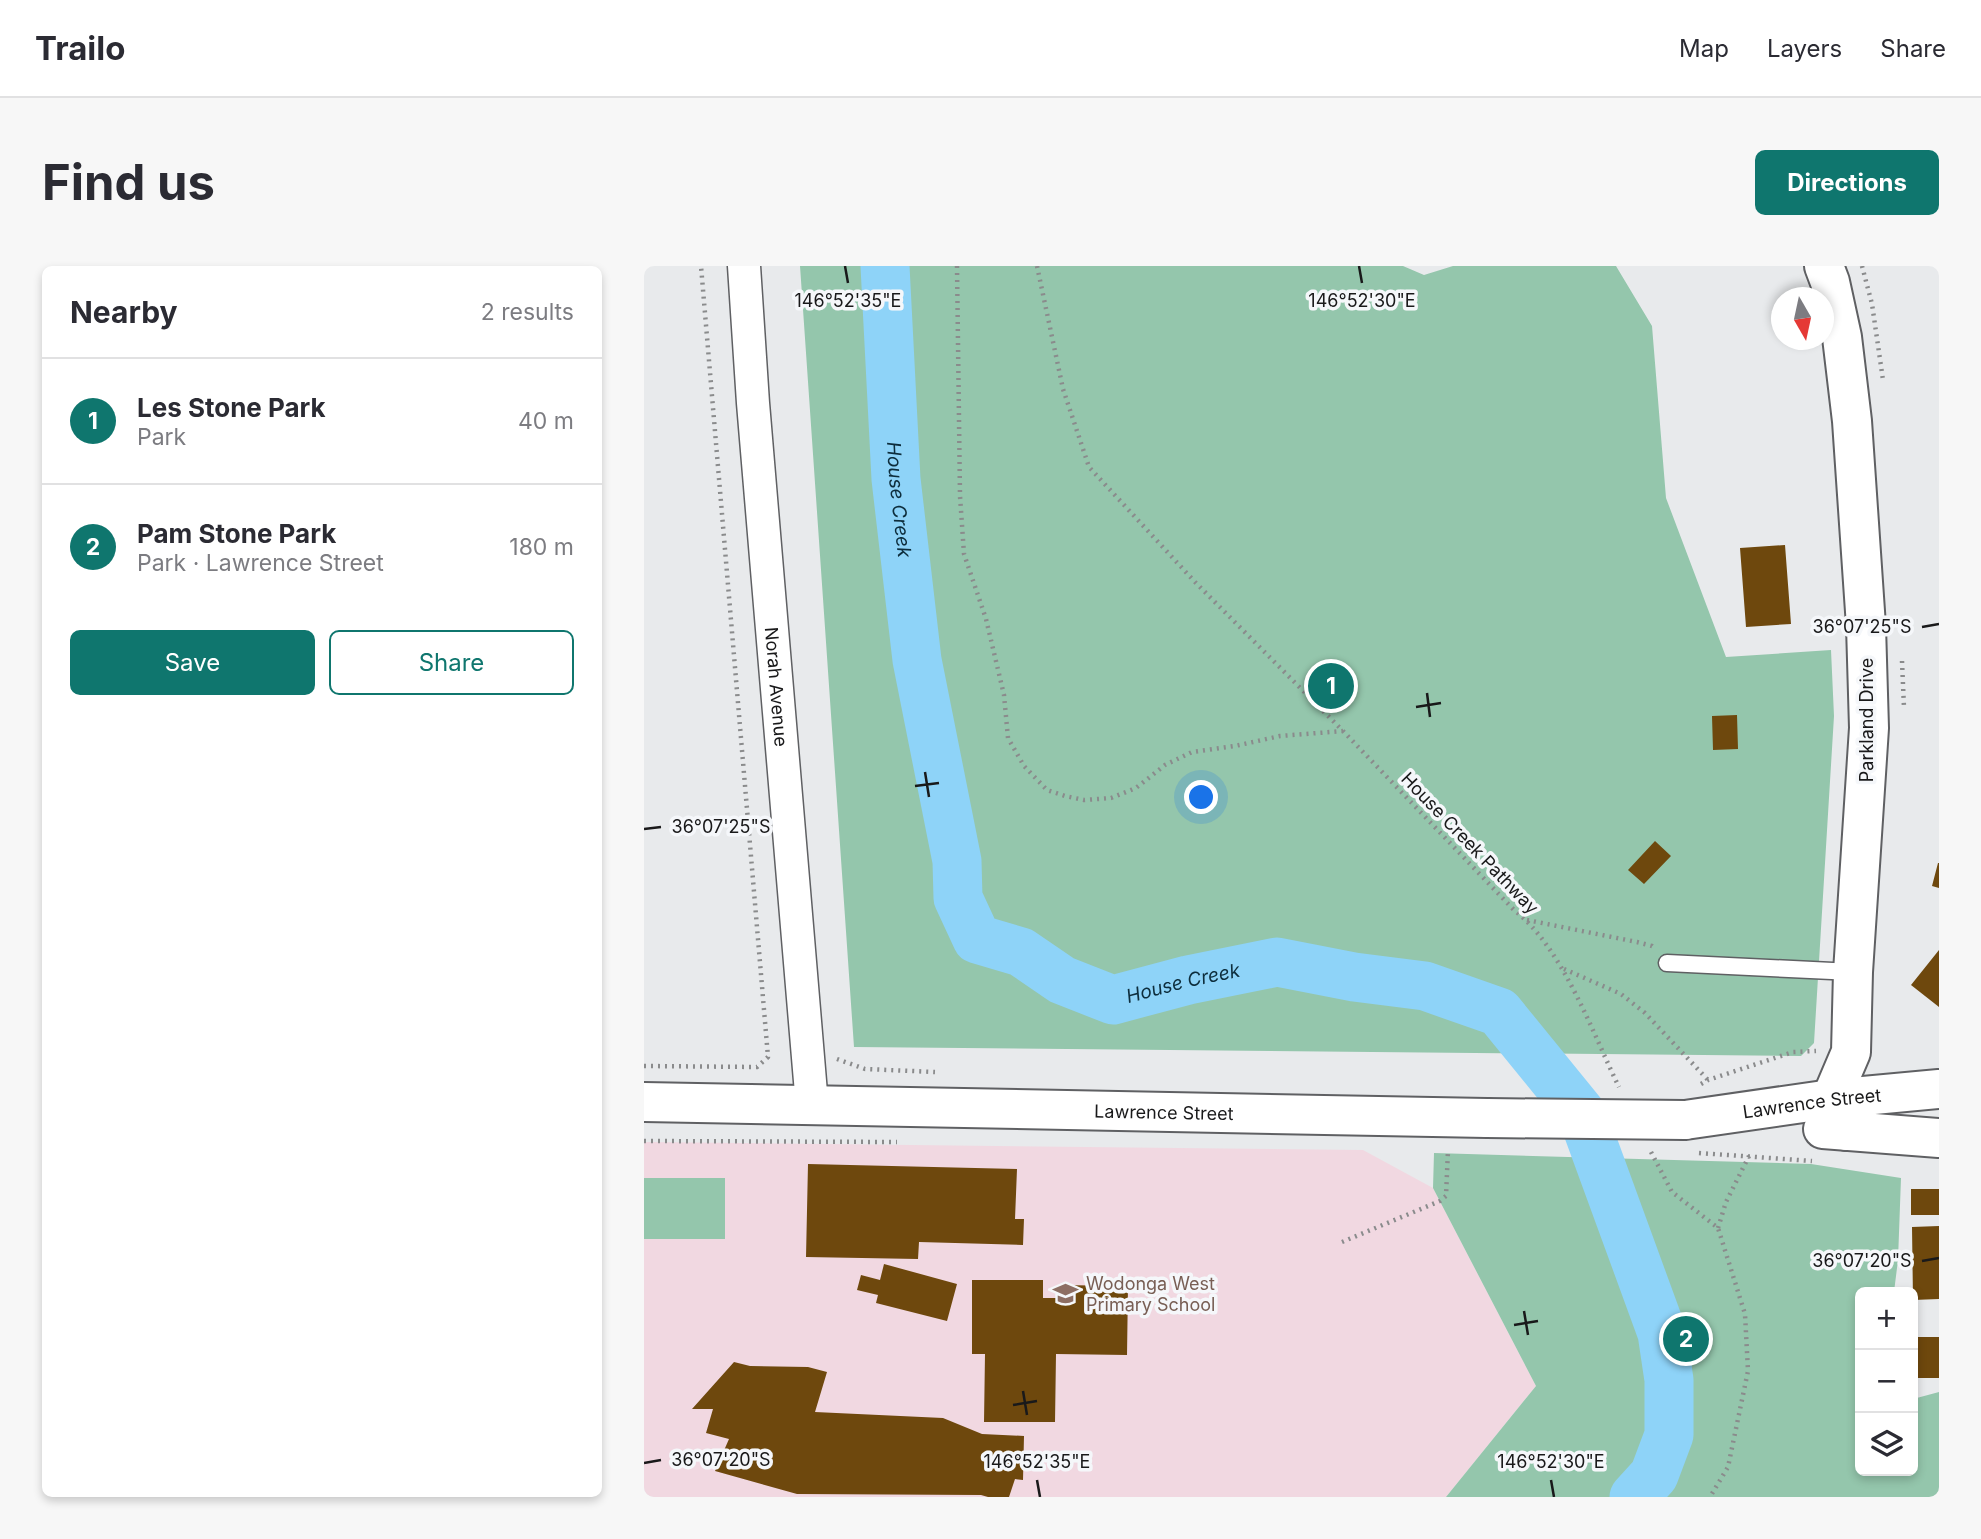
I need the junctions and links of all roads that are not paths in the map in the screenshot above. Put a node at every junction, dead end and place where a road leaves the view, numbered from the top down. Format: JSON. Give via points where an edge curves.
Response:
{"nodes":[{"id":1,"x":744,"y":266,"type":"edge"},
{"id":2,"x":1824,"y":266,"type":"edge"},
{"id":3,"x":1667,"y":963,"type":"road end"},
{"id":4,"x":1853,"y":972,"type":"junction"},
{"id":5,"x":1851,"y":1052,"type":"junction"},
{"id":6,"x":1939,"y":1089,"type":"edge"},
{"id":7,"x":1872,"y":1095,"type":"junction"},
{"id":8,"x":644,"y":1102,"type":"edge"},
{"id":9,"x":811,"y":1105,"type":"junction"},
{"id":10,"x":1839,"y":1115,"type":"junction"},
{"id":11,"x":1939,"y":1139,"type":"edge"}],
"edges":[{"from":1,"to":9,"type":"street","name":"Norah Avenue"},
{"from":2,"to":4,"type":"main road","name":"Parkland Drive","via":[[1842,337],[1852,421],[1866,639],[1869,728]]},
{"from":3,"to":4,"type":"lane"},
{"from":4,"to":5,"type":"main road","name":"Parkland Drive"},
{"from":5,"to":7,"type":"main road","name":"Parkland Drive"},
{"from":5,"to":10,"type":"main road","name":"Parkland Drive"},
{"from":6,"to":7,"type":"main road","name":"Lawrence Street"},
{"from":7,"to":10,"type":"main road","name":"Lawrence Street"},
{"from":8,"to":9,"type":"main road","name":"Lawrence Street"},
{"from":9,"to":10,"type":"main road","name":"Lawrence Street","bridge":true,"via":[[1487,1118],[1690,1103]]},
{"from":10,"to":11,"type":"main road","name":"Lawrence Street"}]}
